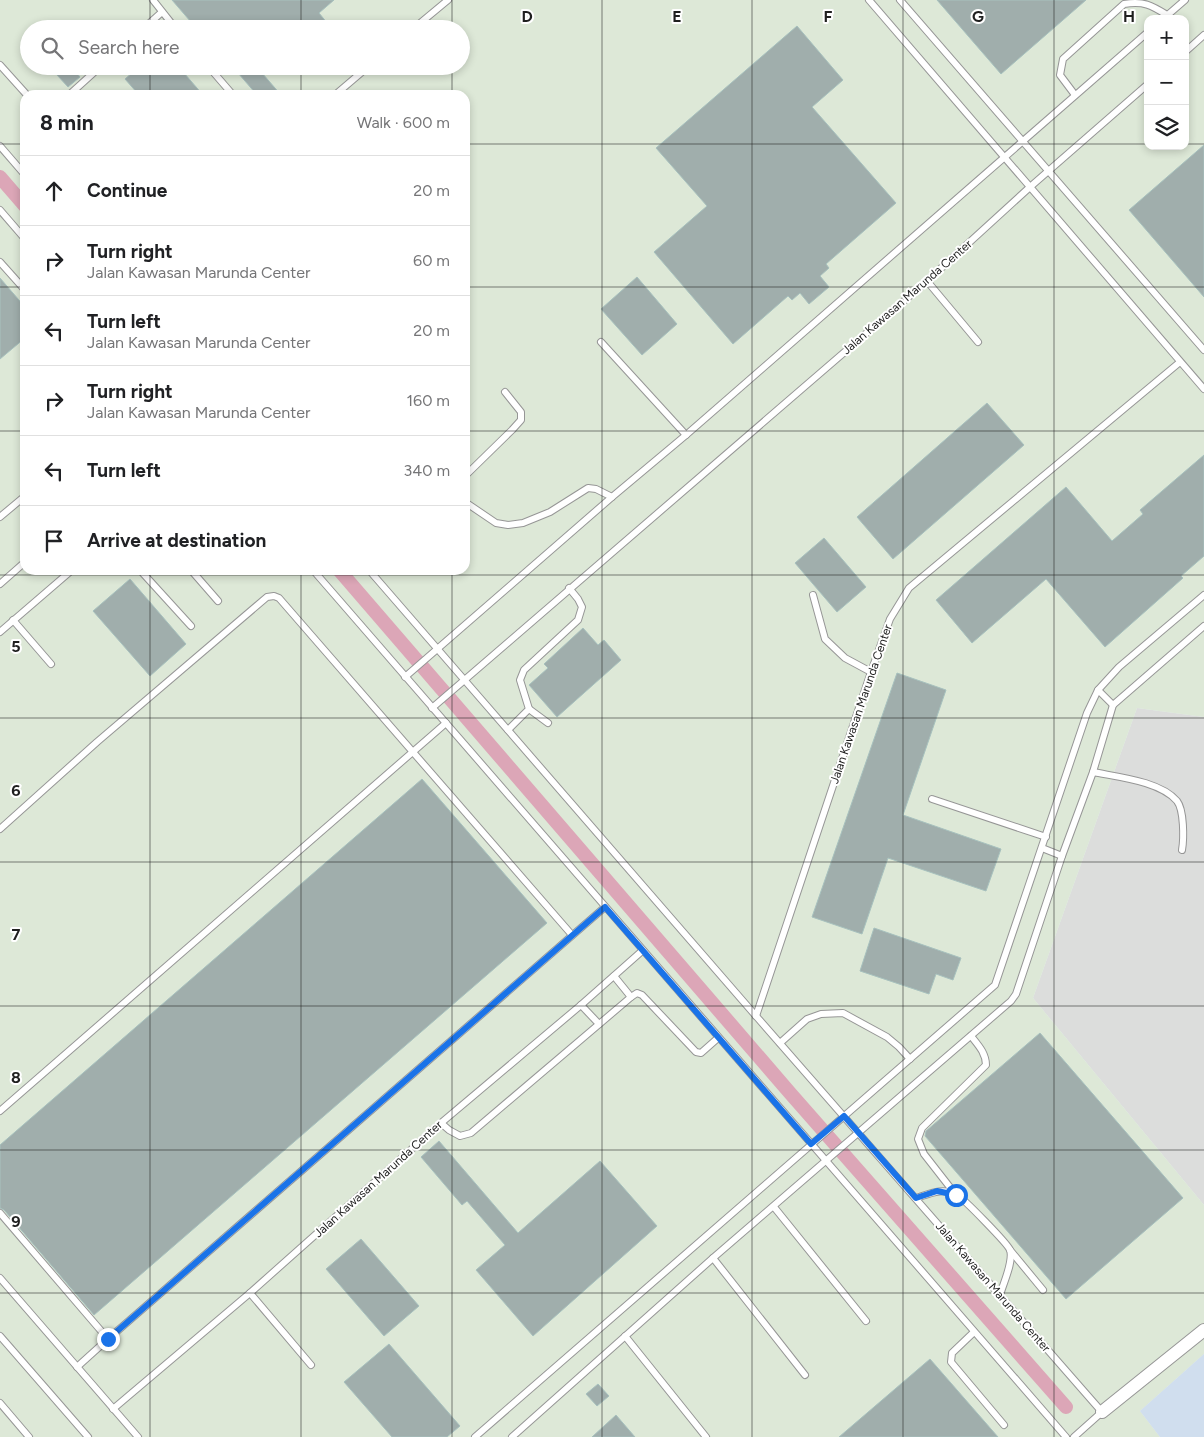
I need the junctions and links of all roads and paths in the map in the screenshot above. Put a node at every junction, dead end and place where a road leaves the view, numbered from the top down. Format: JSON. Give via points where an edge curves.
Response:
{"nodes":[{"id":1,"x":152,"y":0,"type":"edge"},
{"id":2,"x":448,"y":0,"type":"edge"},
{"id":3,"x":869,"y":0,"type":"edge"},
{"id":4,"x":900,"y":0,"type":"edge"},
{"id":5,"x":1185,"y":0,"type":"edge"},
{"id":6,"x":162,"y":12,"type":"junction"},
{"id":7,"x":1162,"y":15,"type":"edge"},
{"id":8,"x":1167,"y":15,"type":"edge"},
{"id":9,"x":153,"y":20,"type":"edge"},
{"id":10,"x":169,"y":20,"type":"edge"},
{"id":11,"x":425,"y":20,"type":"edge"},
{"id":12,"x":1144,"y":35,"type":"edge"},
{"id":13,"x":1204,"y":35,"type":"edge"},
{"id":14,"x":1189,"y":48,"type":"edge"},
{"id":15,"x":0,"y":65,"type":"edge"},
{"id":16,"x":91,"y":75,"type":"edge"},
{"id":17,"x":216,"y":75,"type":"edge"},
{"id":18,"x":358,"y":75,"type":"edge"},
{"id":19,"x":1144,"y":88,"type":"edge"},
{"id":20,"x":23,"y":90,"type":"edge"},
{"id":21,"x":75,"y":90,"type":"edge"},
{"id":22,"x":230,"y":90,"type":"edge"},
{"id":23,"x":341,"y":90,"type":"edge"},
{"id":24,"x":1075,"y":95,"type":"junction"},
{"id":25,"x":1023,"y":141,"type":"junction"},
{"id":26,"x":0,"y":146,"type":"edge"},
{"id":27,"x":1004,"y":157,"type":"junction"},
{"id":28,"x":20,"y":168,"type":"edge"},
{"id":29,"x":1049,"y":171,"type":"junction"},
{"id":30,"x":1030,"y":187,"type":"junction"},
{"id":31,"x":0,"y":210,"type":"edge"},
{"id":32,"x":20,"y":233,"type":"edge"},
{"id":33,"x":0,"y":262,"type":"edge"},
{"id":34,"x":927,"y":282,"type":"junction"},
{"id":35,"x":20,"y":284,"type":"edge"},
{"id":36,"x":601,"y":342,"type":"dead end"},
{"id":37,"x":978,"y":342,"type":"dead end"},
{"id":38,"x":1204,"y":350,"type":"edge"},
{"id":39,"x":1180,"y":362,"type":"junction"},
{"id":40,"x":1204,"y":389,"type":"edge"},
{"id":41,"x":505,"y":392,"type":"dead end"},
{"id":42,"x":686,"y":436,"type":"junction"},
{"id":43,"x":470,"y":471,"type":"edge"},
{"id":44,"x":612,"y":496,"type":"junction"},
{"id":45,"x":20,"y":500,"type":"edge"},
{"id":46,"x":470,"y":505,"type":"edge"},
{"id":47,"x":0,"y":517,"type":"edge"},
{"id":48,"x":20,"y":566,"type":"edge"},
{"id":49,"x":66,"y":575,"type":"edge"},
{"id":50,"x":145,"y":575,"type":"edge"},
{"id":51,"x":195,"y":575,"type":"edge"},
{"id":52,"x":317,"y":575,"type":"edge"},
{"id":53,"x":373,"y":575,"type":"edge"},
{"id":54,"x":0,"y":584,"type":"edge"},
{"id":55,"x":569,"y":588,"type":"junction"},
{"id":56,"x":813,"y":595,"type":"dead end"},
{"id":57,"x":1204,"y":595,"type":"edge"},
{"id":58,"x":218,"y":601,"type":"dead end"},
{"id":59,"x":13,"y":620,"type":"junction"},
{"id":60,"x":191,"y":626,"type":"dead end"},
{"id":61,"x":1204,"y":626,"type":"edge"},
{"id":62,"x":0,"y":632,"type":"edge"},
{"id":63,"x":436,"y":650,"type":"junction"},
{"id":64,"x":51,"y":664,"type":"dead end"},
{"id":65,"x":871,"y":672,"type":"junction"},
{"id":66,"x":407,"y":675,"type":"junction"},
{"id":67,"x":462,"y":681,"type":"junction"},
{"id":68,"x":1098,"y":690,"type":"junction"},
{"id":69,"x":1113,"y":705,"type":"junction"},
{"id":70,"x":434,"y":706,"type":"junction"},
{"id":71,"x":529,"y":709,"type":"junction"},
{"id":72,"x":446,"y":723,"type":"junction"},
{"id":73,"x":548,"y":723,"type":"dead end"},
{"id":74,"x":508,"y":730,"type":"junction"},
{"id":75,"x":413,"y":752,"type":"junction"},
{"id":76,"x":1093,"y":772,"type":"junction"},
{"id":77,"x":932,"y":799,"type":"dead end"},
{"id":78,"x":0,"y":829,"type":"edge"},
{"id":79,"x":1046,"y":837,"type":"junction"},
{"id":80,"x":1042,"y":848,"type":"junction"},
{"id":81,"x":1182,"y":850,"type":"dead end"},
{"id":82,"x":1062,"y":856,"type":"junction"},
{"id":83,"x":605,"y":907,"type":"junction"},
{"id":84,"x":572,"y":935,"type":"junction"},
{"id":85,"x":642,"y":951,"type":"junction"},
{"id":86,"x":614,"y":976,"type":"junction"},
{"id":87,"x":632,"y":997,"type":"junction"},
{"id":88,"x":581,"y":1006,"type":"junction"},
{"id":89,"x":756,"y":1016,"type":"junction"},
{"id":90,"x":599,"y":1024,"type":"junction"},
{"id":91,"x":971,"y":1036,"type":"junction"},
{"id":92,"x":718,"y":1038,"type":"junction"},
{"id":93,"x":780,"y":1042,"type":"junction"},
{"id":94,"x":910,"y":1059,"type":"junction"},
{"id":95,"x":0,"y":1111,"type":"edge"},
{"id":96,"x":844,"y":1116,"type":"junction"},
{"id":97,"x":441,"y":1123,"type":"junction"},
{"id":98,"x":856,"y":1135,"type":"junction"},
{"id":99,"x":811,"y":1144,"type":"junction"},
{"id":100,"x":826,"y":1162,"type":"junction"},
{"id":101,"x":956,"y":1195,"type":"junction"},
{"id":102,"x":916,"y":1198,"type":"junction"},
{"id":103,"x":774,"y":1206,"type":"junction"},
{"id":104,"x":0,"y":1213,"type":"edge"},
{"id":105,"x":1010,"y":1250,"type":"junction"},
{"id":106,"x":713,"y":1258,"type":"junction"},
{"id":107,"x":0,"y":1278,"type":"edge"},
{"id":108,"x":1043,"y":1290,"type":"dead end"},
{"id":109,"x":250,"y":1293,"type":"junction"},
{"id":110,"x":1000,"y":1295,"type":"junction"},
{"id":111,"x":866,"y":1321,"type":"dead end"},
{"id":112,"x":1204,"y":1330,"type":"edge"},
{"id":113,"x":974,"y":1332,"type":"junction"},
{"id":114,"x":0,"y":1336,"type":"edge"},
{"id":115,"x":625,"y":1336,"type":"junction"},
{"id":116,"x":108,"y":1339,"type":"junction"},
{"id":117,"x":311,"y":1365,"type":"dead end"},
{"id":118,"x":77,"y":1367,"type":"junction"},
{"id":119,"x":805,"y":1375,"type":"dead end"},
{"id":120,"x":0,"y":1403,"type":"edge"},
{"id":121,"x":114,"y":1409,"type":"junction"},
{"id":122,"x":1097,"y":1416,"type":"junction"},
{"id":123,"x":1004,"y":1425,"type":"dead end"},
{"id":124,"x":29,"y":1437,"type":"edge"},
{"id":125,"x":88,"y":1437,"type":"edge"},
{"id":126,"x":138,"y":1437,"type":"edge"},
{"id":127,"x":475,"y":1437,"type":"edge"},
{"id":128,"x":512,"y":1437,"type":"edge"},
{"id":129,"x":706,"y":1437,"type":"edge"},
{"id":130,"x":1066,"y":1437,"type":"edge"},
{"id":131,"x":1074,"y":1437,"type":"edge"}],
"edges":[{"from":1,"to":6,"type":"lane"},
{"from":2,"to":11,"type":"lane"},
{"from":3,"to":27,"type":"lane"},
{"from":4,"to":25,"type":"lane"},
{"from":5,"to":8,"type":"lane"},
{"from":6,"to":9,"type":"lane"},
{"from":6,"to":10,"type":"lane"},
{"from":7,"to":24,"type":"lane","via":[[1151,6],[1138,2],[1124,4],[1063,59],[1060,74]]},
{"from":12,"to":24,"type":"lane"},
{"from":13,"to":14,"type":"lane"},
{"from":15,"to":20,"type":"lane"},
{"from":16,"to":21,"type":"lane"},
{"from":17,"to":22,"type":"lane"},
{"from":18,"to":23,"type":"lane"},
{"from":19,"to":29,"type":"lane","name":"Jalan Kawasan Marunda Center"},
{"from":24,"to":25,"type":"lane"},
{"from":25,"to":27,"type":"lane"},
{"from":25,"to":29,"type":"lane"},
{"from":26,"to":28,"type":"lane"},
{"from":27,"to":30,"type":"lane"},
{"from":27,"to":42,"type":"lane"},
{"from":29,"to":30,"type":"lane","name":"Jalan Kawasan Marunda Center"},
{"from":29,"to":38,"type":"lane"},
{"from":30,"to":34,"type":"lane","name":"Jalan Kawasan Marunda Center"},
{"from":30,"to":39,"type":"lane"},
{"from":31,"to":32,"type":"lane"},
{"from":33,"to":35,"type":"lane"},
{"from":34,"to":37,"type":"lane"},
{"from":34,"to":55,"type":"lane","name":"Jalan Kawasan Marunda Center"},
{"from":36,"to":42,"type":"lane"},
{"from":39,"to":40,"type":"lane"},
{"from":39,"to":65,"type":"lane","name":"Jalan Kawasan Marunda Center","via":[[909,588],[890,619]]},
{"from":41,"to":43,"type":"lane","via":[[521,412],[521,420]]},
{"from":42,"to":44,"type":"lane"},
{"from":44,"to":46,"type":"lane","via":[[588,488],[550,512],[524,523],[508,525],[496,522]]},
{"from":44,"to":63,"type":"lane"},
{"from":45,"to":47,"type":"lane"},
{"from":48,"to":54,"type":"lane"},
{"from":49,"to":59,"type":"lane"},
{"from":50,"to":60,"type":"lane"},
{"from":51,"to":58,"type":"lane"},
{"from":52,"to":66,"type":"lane"},
{"from":53,"to":63,"type":"lane","name":"Jalan Kawasan Marunda Center"},
{"from":55,"to":67,"type":"lane","name":"Jalan Kawasan Marunda Center"},
{"from":55,"to":71,"type":"lane","via":[[582,607],[578,620],[524,670],[520,680]]},
{"from":56,"to":65,"type":"lane","via":[[825,639],[845,658]]},
{"from":57,"to":68,"type":"lane","via":[[1119,667]]},
{"from":59,"to":62,"type":"lane"},
{"from":59,"to":64,"type":"lane"},
{"from":61,"to":69,"type":"lane"},
{"from":63,"to":66,"type":"lane"},
{"from":63,"to":67,"type":"lane","name":"Jalan Kawasan Marunda Center"},
{"from":65,"to":89,"type":"lane","name":"Jalan Kawasan Marunda Center"},
{"from":66,"to":70,"type":"lane"},
{"from":67,"to":70,"type":"lane","name":"Jalan Kawasan Marunda Center"},
{"from":67,"to":74,"type":"lane","name":"Jalan Kawasan Marunda Center"},
{"from":68,"to":69,"type":"lane"},
{"from":68,"to":79,"type":"lane","via":[[1087,712]]},
{"from":69,"to":76,"type":"lane"},
{"from":70,"to":72,"type":"lane"},
{"from":71,"to":73,"type":"lane"},
{"from":71,"to":74,"type":"lane"},
{"from":72,"to":75,"type":"lane"},
{"from":72,"to":83,"type":"lane"},
{"from":74,"to":89,"type":"lane","name":"Jalan Kawasan Marunda Center"},
{"from":75,"to":78,"type":"lane","via":[[279,598],[267,597]]},
{"from":75,"to":84,"type":"lane"},
{"from":75,"to":95,"type":"lane"},
{"from":76,"to":81,"type":"lane","via":[[1147,783],[1178,802],[1184,832]]},
{"from":76,"to":82,"type":"lane"},
{"from":77,"to":79,"type":"lane"},
{"from":79,"to":80,"type":"lane"},
{"from":80,"to":82,"type":"lane"},
{"from":80,"to":94,"type":"lane","via":[[997,982]]},
{"from":82,"to":91,"type":"lane","via":[[1016,994]]},
{"from":83,"to":84,"type":"lane"},
{"from":83,"to":85,"type":"lane"},
{"from":84,"to":116,"type":"lane"},
{"from":85,"to":86,"type":"lane","name":"Jalan Kawasan Marunda Center"},
{"from":85,"to":92,"type":"lane"},
{"from":86,"to":87,"type":"lane"},
{"from":86,"to":88,"type":"lane","name":"Jalan Kawasan Marunda Center"},
{"from":87,"to":90,"type":"lane"},
{"from":87,"to":92,"type":"lane","via":[[637,993],[642,995],[696,1052],[701,1053]]},
{"from":88,"to":90,"type":"lane"},
{"from":88,"to":97,"type":"lane","name":"Jalan Kawasan Marunda Center"},
{"from":89,"to":93,"type":"lane","name":"Jalan Kawasan Marunda Center"},
{"from":90,"to":97,"type":"lane","via":[[471,1133],[460,1136]]},
{"from":91,"to":98,"type":"lane"},
{"from":91,"to":101,"type":"lane","via":[[982,1050],[986,1065],[922,1128],[918,1139],[924,1154]]},
{"from":92,"to":99,"type":"lane"},
{"from":93,"to":94,"type":"lane","via":[[807,1019],[843,1012],[887,1037]]},
{"from":93,"to":96,"type":"lane","name":"Jalan Kawasan Marunda Center"},
{"from":94,"to":96,"type":"lane"},
{"from":96,"to":98,"type":"lane","name":"Jalan Kawasan Marunda Center"},
{"from":96,"to":99,"type":"lane"},
{"from":97,"to":109,"type":"lane","name":"Jalan Kawasan Marunda Center"},
{"from":98,"to":100,"type":"lane"},
{"from":98,"to":102,"type":"lane","name":"Jalan Kawasan Marunda Center"},
{"from":99,"to":100,"type":"lane"},
{"from":99,"to":127,"type":"lane"},
{"from":100,"to":103,"type":"lane"},
{"from":100,"to":113,"type":"lane"},
{"from":101,"to":102,"type":"lane","via":[[937,1191]]},
{"from":101,"to":105,"type":"lane","via":[[1001,1237]]},
{"from":102,"to":110,"type":"lane","name":"Jalan Kawasan Marunda Center"},
{"from":103,"to":106,"type":"lane"},
{"from":103,"to":111,"type":"lane"},
{"from":104,"to":116,"type":"lane"},
{"from":105,"to":108,"type":"lane"},
{"from":105,"to":110,"type":"lane","via":[[1010,1264]]},
{"from":106,"to":115,"type":"lane"},
{"from":106,"to":119,"type":"lane"},
{"from":107,"to":118,"type":"lane"},
{"from":109,"to":117,"type":"lane"},
{"from":109,"to":121,"type":"lane","name":"Jalan Kawasan Marunda Center"},
{"from":110,"to":122,"type":"lane","name":"Jalan Kawasan Marunda Center"},
{"from":112,"to":122,"type":"street"},
{"from":113,"to":123,"type":"lane","via":[[952,1353],[951,1362]]},
{"from":113,"to":130,"type":"lane"},
{"from":114,"to":125,"type":"lane"},
{"from":115,"to":128,"type":"lane"},
{"from":115,"to":129,"type":"lane"},
{"from":116,"to":118,"type":"lane"},
{"from":118,"to":121,"type":"lane"},
{"from":120,"to":124,"type":"lane"},
{"from":121,"to":126,"type":"lane"},
{"from":122,"to":131,"type":"lane"}]}
